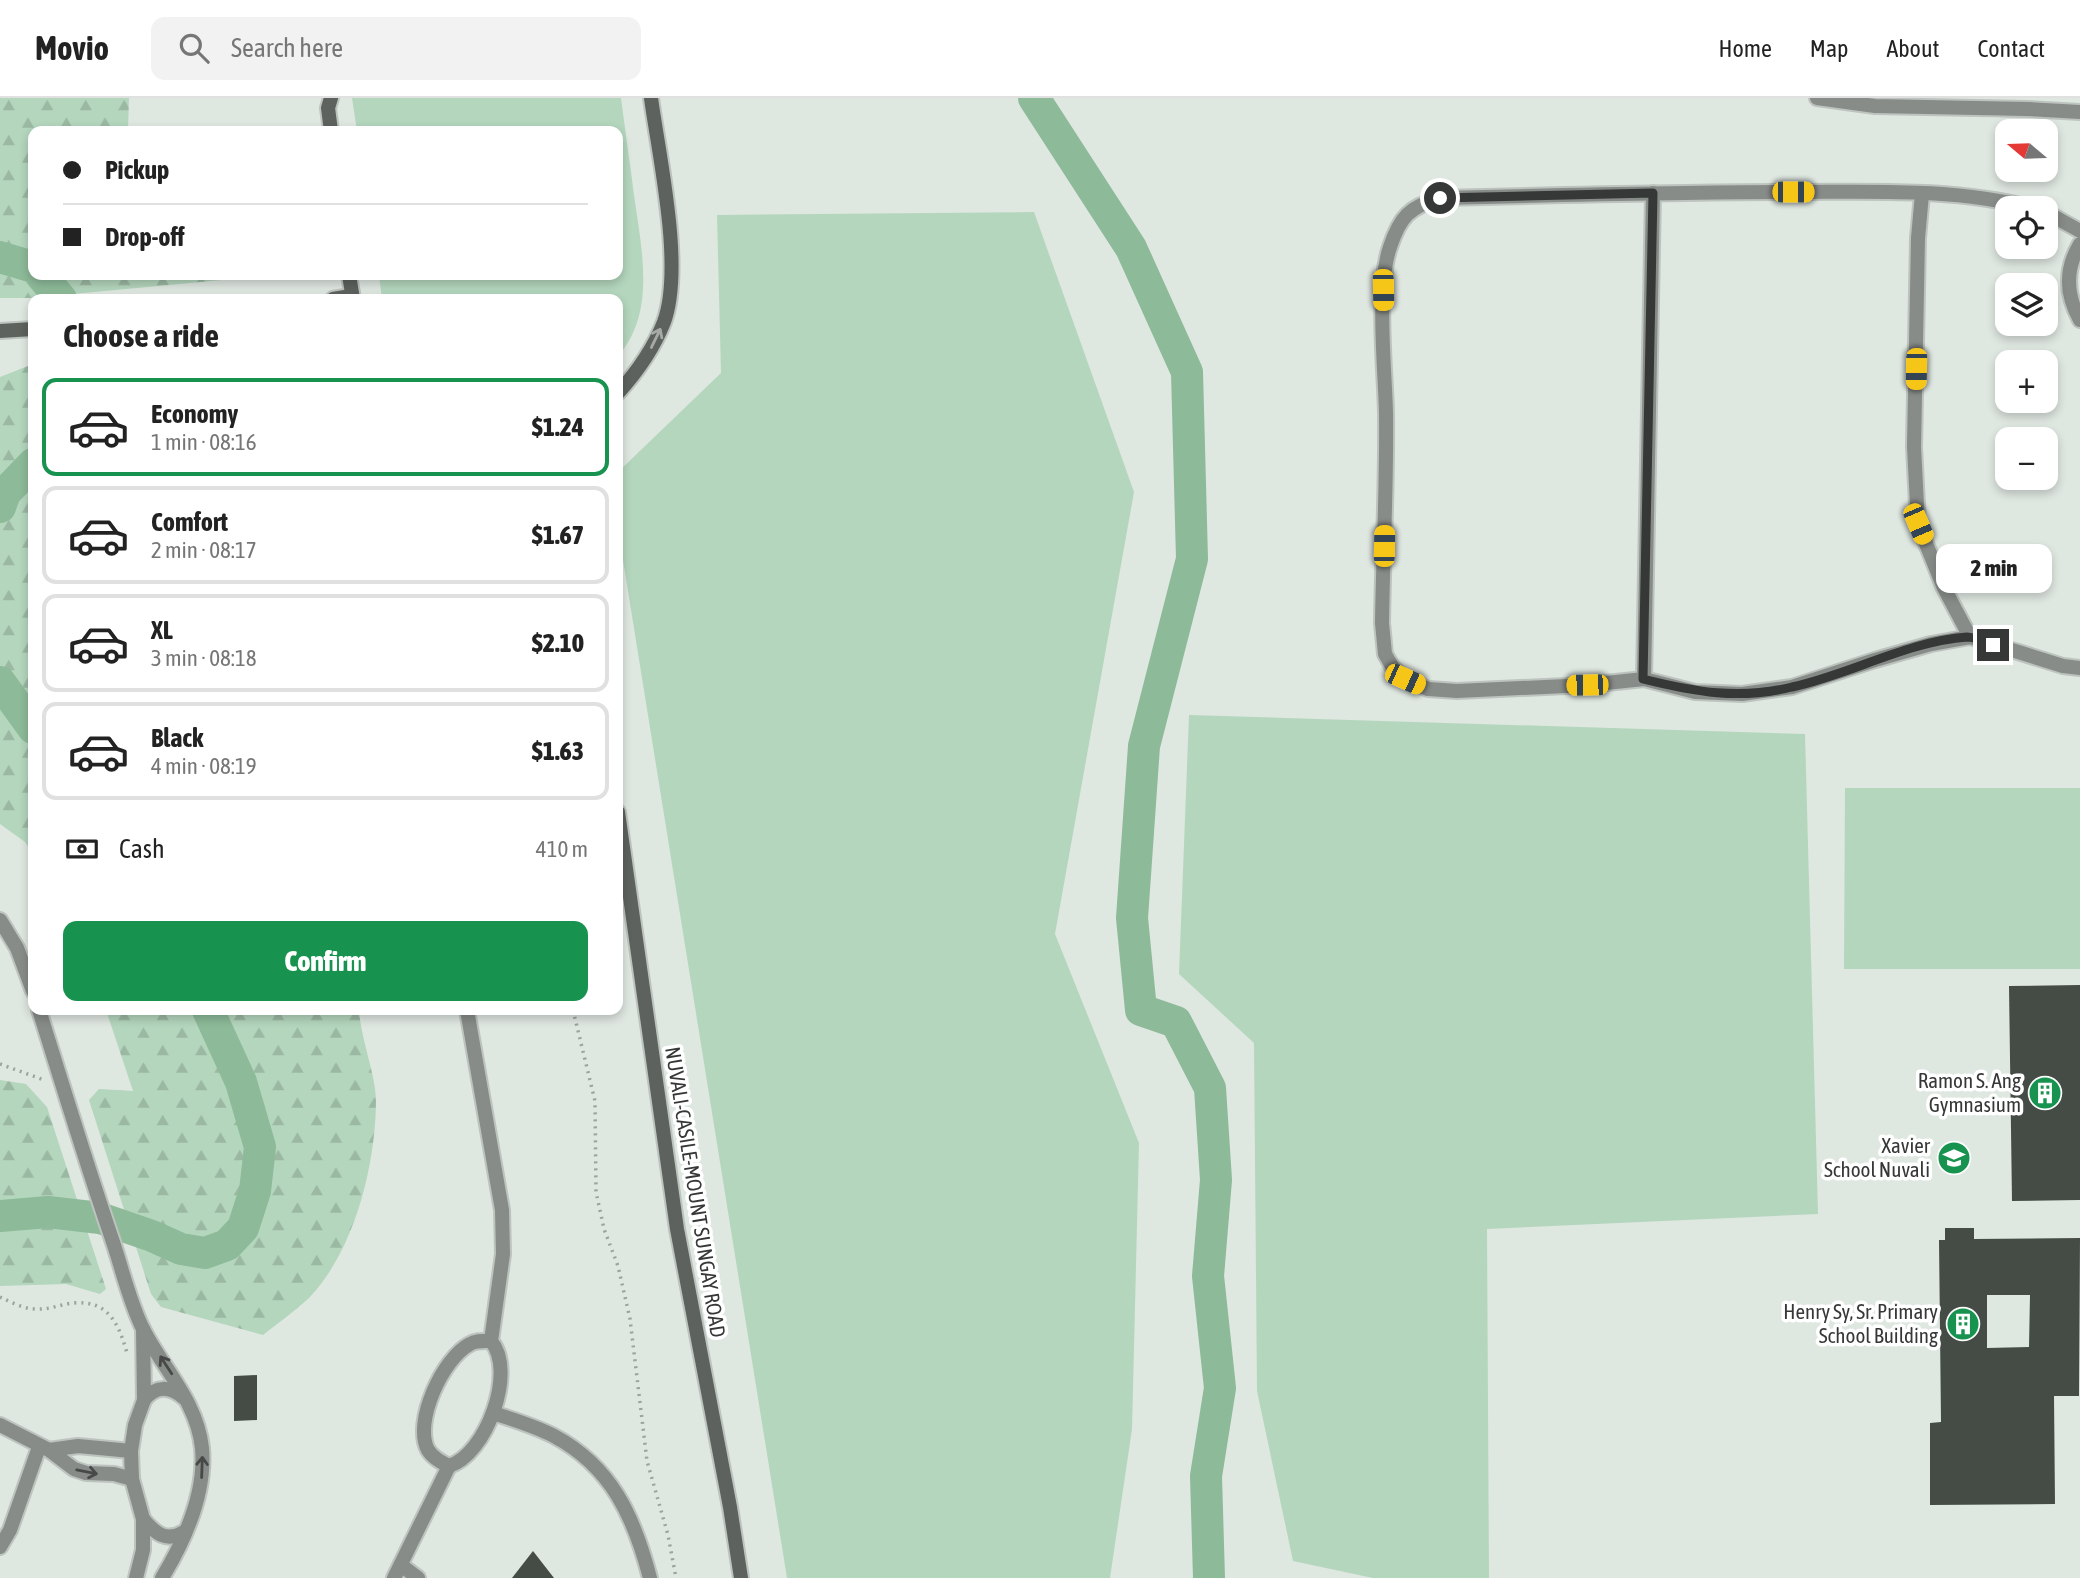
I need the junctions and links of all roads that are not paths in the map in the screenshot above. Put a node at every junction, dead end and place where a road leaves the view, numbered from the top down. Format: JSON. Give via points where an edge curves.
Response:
{"nodes":[{"id":1,"x":331,"y":98,"type":"edge"},
{"id":2,"x":651,"y":98,"type":"edge"},
{"id":3,"x":1817,"y":98,"type":"edge"},
{"id":4,"x":2080,"y":112,"type":"edge"},
{"id":5,"x":330,"y":126,"type":"edge"},
{"id":6,"x":1653,"y":193,"type":"junction"},
{"id":7,"x":1923,"y":194,"type":"junction"},
{"id":8,"x":1995,"y":199,"type":"edge"},
{"id":9,"x":2058,"y":219,"type":"edge"},
{"id":10,"x":2080,"y":231,"type":"edge"},
{"id":11,"x":2080,"y":244,"type":"edge"},
{"id":12,"x":2080,"y":320,"type":"edge"},
{"id":13,"x":28,"y":329,"type":"edge"},
{"id":14,"x":0,"y":331,"type":"edge"},
{"id":15,"x":623,"y":388,"type":"edge"},
{"id":16,"x":1970,"y":637,"type":"junction"},
{"id":17,"x":2080,"y":668,"type":"edge"},
{"id":18,"x":1643,"y":679,"type":"junction"},
{"id":19,"x":623,"y":847,"type":"edge"},
{"id":20,"x":0,"y":920,"type":"edge"},
{"id":21,"x":28,"y":978,"type":"edge"},
{"id":22,"x":41,"y":1015,"type":"edge"},
{"id":23,"x":468,"y":1015,"type":"edge"},
{"id":24,"x":143,"y":1329,"type":"junction"},
{"id":25,"x":491,"y":1341,"type":"junction"},
{"id":26,"x":144,"y":1400,"type":"junction"},
{"id":27,"x":187,"y":1401,"type":"junction"},
{"id":28,"x":493,"y":1413,"type":"junction"},
{"id":29,"x":0,"y":1425,"type":"edge"},
{"id":30,"x":44,"y":1448,"type":"junction"},
{"id":31,"x":131,"y":1451,"type":"junction"},
{"id":32,"x":449,"y":1466,"type":"junction"},
{"id":33,"x":132,"y":1479,"type":"junction"},
{"id":34,"x":143,"y":1519,"type":"junction"},
{"id":35,"x":184,"y":1532,"type":"junction"},
{"id":36,"x":0,"y":1547,"type":"edge"},
{"id":37,"x":397,"y":1572,"type":"edge"},
{"id":38,"x":136,"y":1578,"type":"edge"},
{"id":39,"x":162,"y":1578,"type":"edge"},
{"id":40,"x":418,"y":1578,"type":"edge"},
{"id":41,"x":650,"y":1578,"type":"edge"},
{"id":42,"x":741,"y":1578,"type":"edge"}],
"edges":[{"from":1,"to":5,"type":"main road"},
{"from":15,"to":2,"type":"main road","one_way":true,"via":[[640,369],[664,320],[672,273]]},
{"from":3,"to":4,"type":"street","via":[[1875,106]]},
{"from":6,"to":7,"type":"street"},
{"from":6,"to":18,"type":"street"},
{"from":6,"to":18,"type":"street","via":[[1440,198],[1417,205],[1402,219],[1389,249],[1383,290],[1382,623],[1385,654],[1393,668],[1428,689],[1457,691]]},
{"from":7,"to":8,"type":"street"},
{"from":7,"to":16,"type":"street","via":[[1914,447],[1918,524],[1944,589]]},
{"from":9,"to":10,"type":"street"},
{"from":11,"to":12,"type":"street","via":[[2068,280]]},
{"from":13,"to":14,"type":"main road"},
{"from":16,"to":17,"type":"street"},
{"from":16,"to":18,"type":"street","via":[[1875,660],[1792,687],[1742,694],[1695,692]]},
{"from":19,"to":42,"type":"main road","name":"NUVALI-CASILE-MOUNT SUNGAY ROAD","via":[[677,1229]]},
{"from":20,"to":21,"type":"street"},
{"from":22,"to":24,"type":"street"},
{"from":23,"to":25,"type":"street","via":[[502,1210],[503,1254]]},
{"from":24,"to":26,"type":"street"},
{"from":27,"to":24,"type":"street","one_way":true},
{"from":25,"to":28,"type":"street","via":[[500,1367]]},
{"from":25,"to":32,"type":"street","via":[[473,1342],[451,1359],[430,1399],[424,1437],[437,1461]]},
{"from":26,"to":27,"type":"street","via":[[162,1388],[176,1391]]},
{"from":26,"to":31,"type":"street"},
{"from":35,"to":27,"type":"street","one_way":true,"via":[[203,1467],[202,1444]]},
{"from":28,"to":32,"type":"street","via":[[469,1454]]},
{"from":28,"to":41,"type":"street","via":[[555,1436],[605,1477],[629,1514]]},
{"from":29,"to":30,"type":"street"},
{"from":30,"to":31,"type":"street"},
{"from":30,"to":33,"type":"street","one_way":true,"via":[[74,1469]]},
{"from":30,"to":36,"type":"street"},
{"from":31,"to":33,"type":"street"},
{"from":32,"to":37,"type":"street"},
{"from":33,"to":34,"type":"street"},
{"from":34,"to":35,"type":"street","via":[[167,1538]]},
{"from":34,"to":38,"type":"street","via":[[143,1550]]},
{"from":35,"to":39,"type":"street"},
{"from":37,"to":40,"type":"street"}]}
